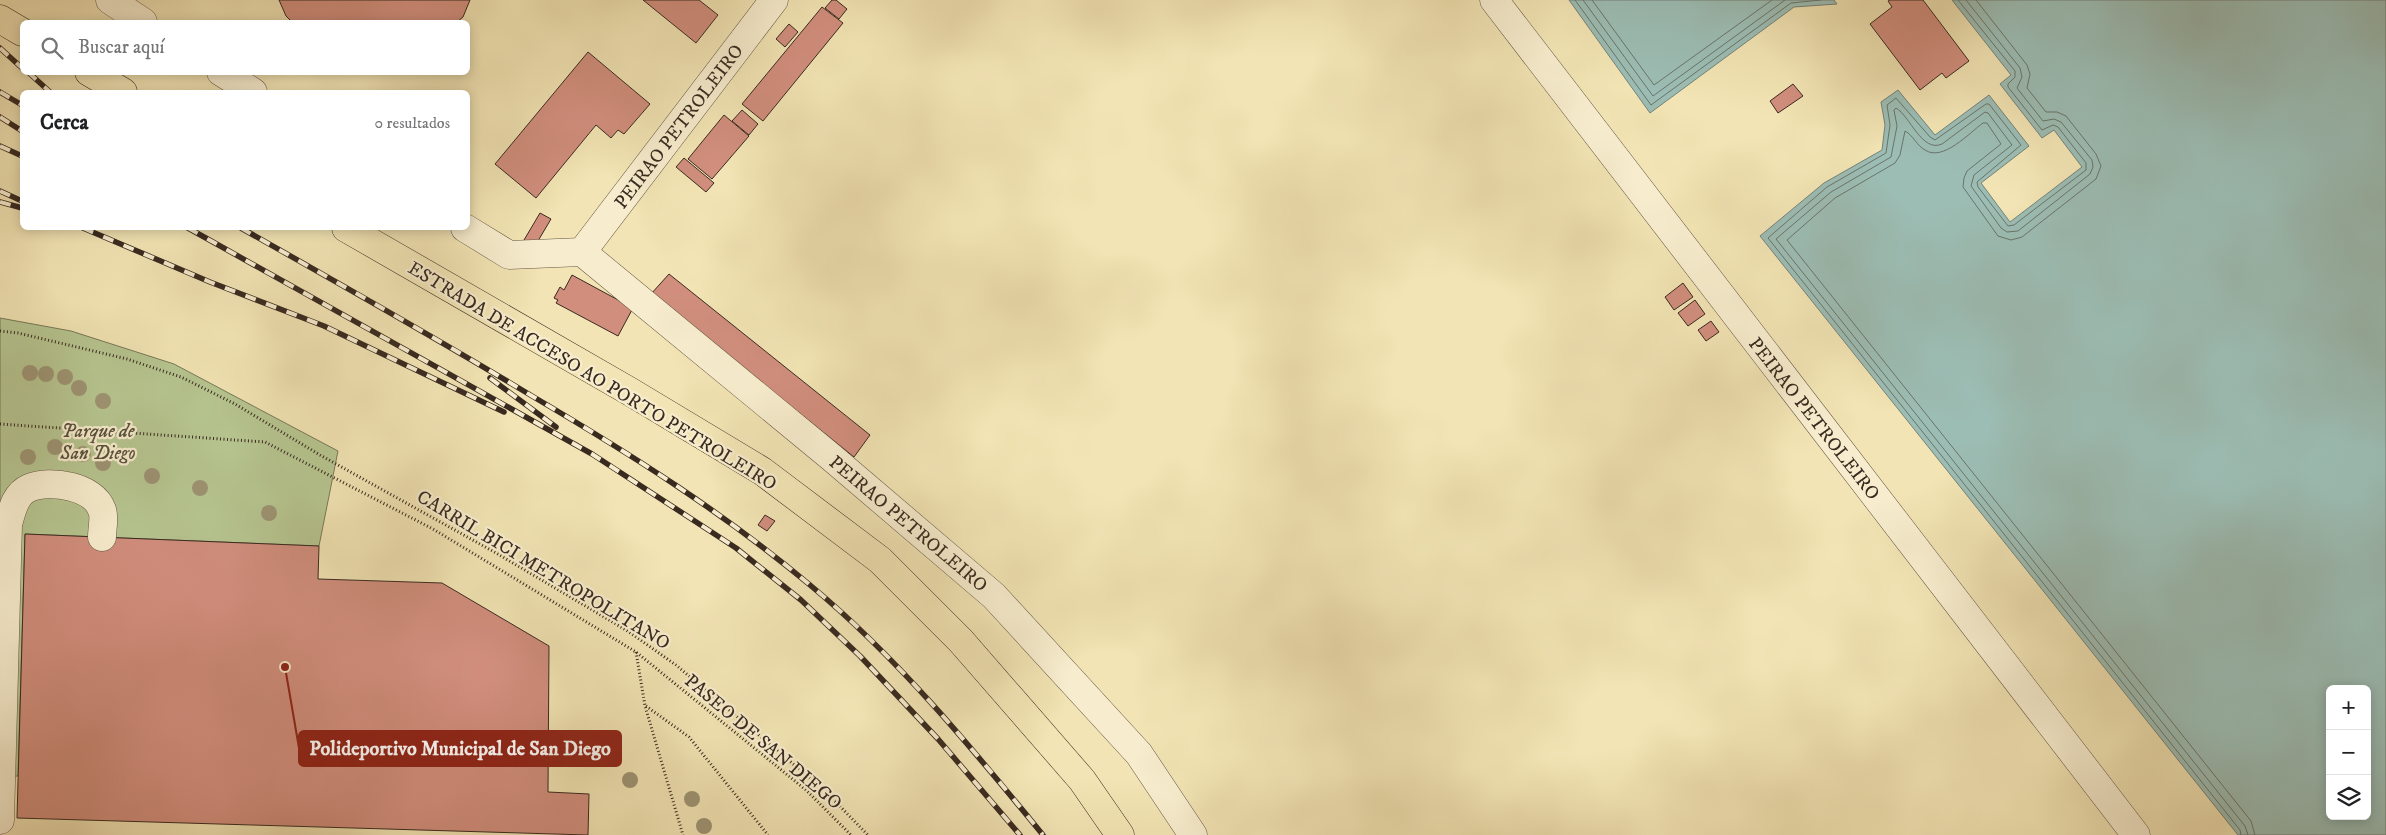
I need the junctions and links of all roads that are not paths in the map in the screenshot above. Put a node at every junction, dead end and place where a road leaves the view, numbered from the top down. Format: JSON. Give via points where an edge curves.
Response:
{"nodes":[{"id":1,"x":110,"y":0,"type":"edge"},
{"id":2,"x":1494,"y":0,"type":"edge"},
{"id":3,"x":768,"y":2,"type":"edge"},
{"id":4,"x":0,"y":18,"type":"edge"},
{"id":5,"x":139,"y":20,"type":"edge"},
{"id":6,"x":20,"y":31,"type":"edge"},
{"id":7,"x":94,"y":75,"type":"edge"},
{"id":8,"x":226,"y":75,"type":"edge"},
{"id":9,"x":119,"y":90,"type":"edge"},
{"id":10,"x":250,"y":90,"type":"edge"},
{"id":11,"x":349,"y":230,"type":"edge"},
{"id":12,"x":468,"y":230,"type":"edge"},
{"id":13,"x":582,"y":252,"type":"junction"},
{"id":14,"x":102,"y":537,"type":"dead end"},
{"id":15,"x":0,"y":820,"type":"edge"},
{"id":16,"x":1120,"y":835,"type":"edge"},
{"id":17,"x":1193,"y":835,"type":"edge"},
{"id":18,"x":2136,"y":835,"type":"edge"}],
"edges":[{"from":1,"to":5,"type":"lane"},
{"from":2,"to":18,"type":"lane","name":"PEIRAO PETROLEIRO"},
{"from":3,"to":13,"type":"lane","name":"PEIRAO PETROLEIRO"},
{"from":4,"to":6,"type":"main road"},
{"from":7,"to":9,"type":"main road"},
{"from":8,"to":10,"type":"lane"},
{"from":11,"to":16,"type":"main road","name":"ESTRADA DE ACCESO AO PORTO PETROLEIRO","via":[[762,471],[880,560],[961,641],[1082,780]]},
{"from":12,"to":13,"type":"lane","via":[[509,255]]},
{"from":13,"to":17,"type":"lane","name":"PEIRAO PETROLEIRO","via":[[831,456],[994,596],[1139,754]]},
{"from":14,"to":15,"type":"lane","via":[[102,510],[92,496],[74,487],[46,485],[29,488],[16,500],[8,524]]}]}
